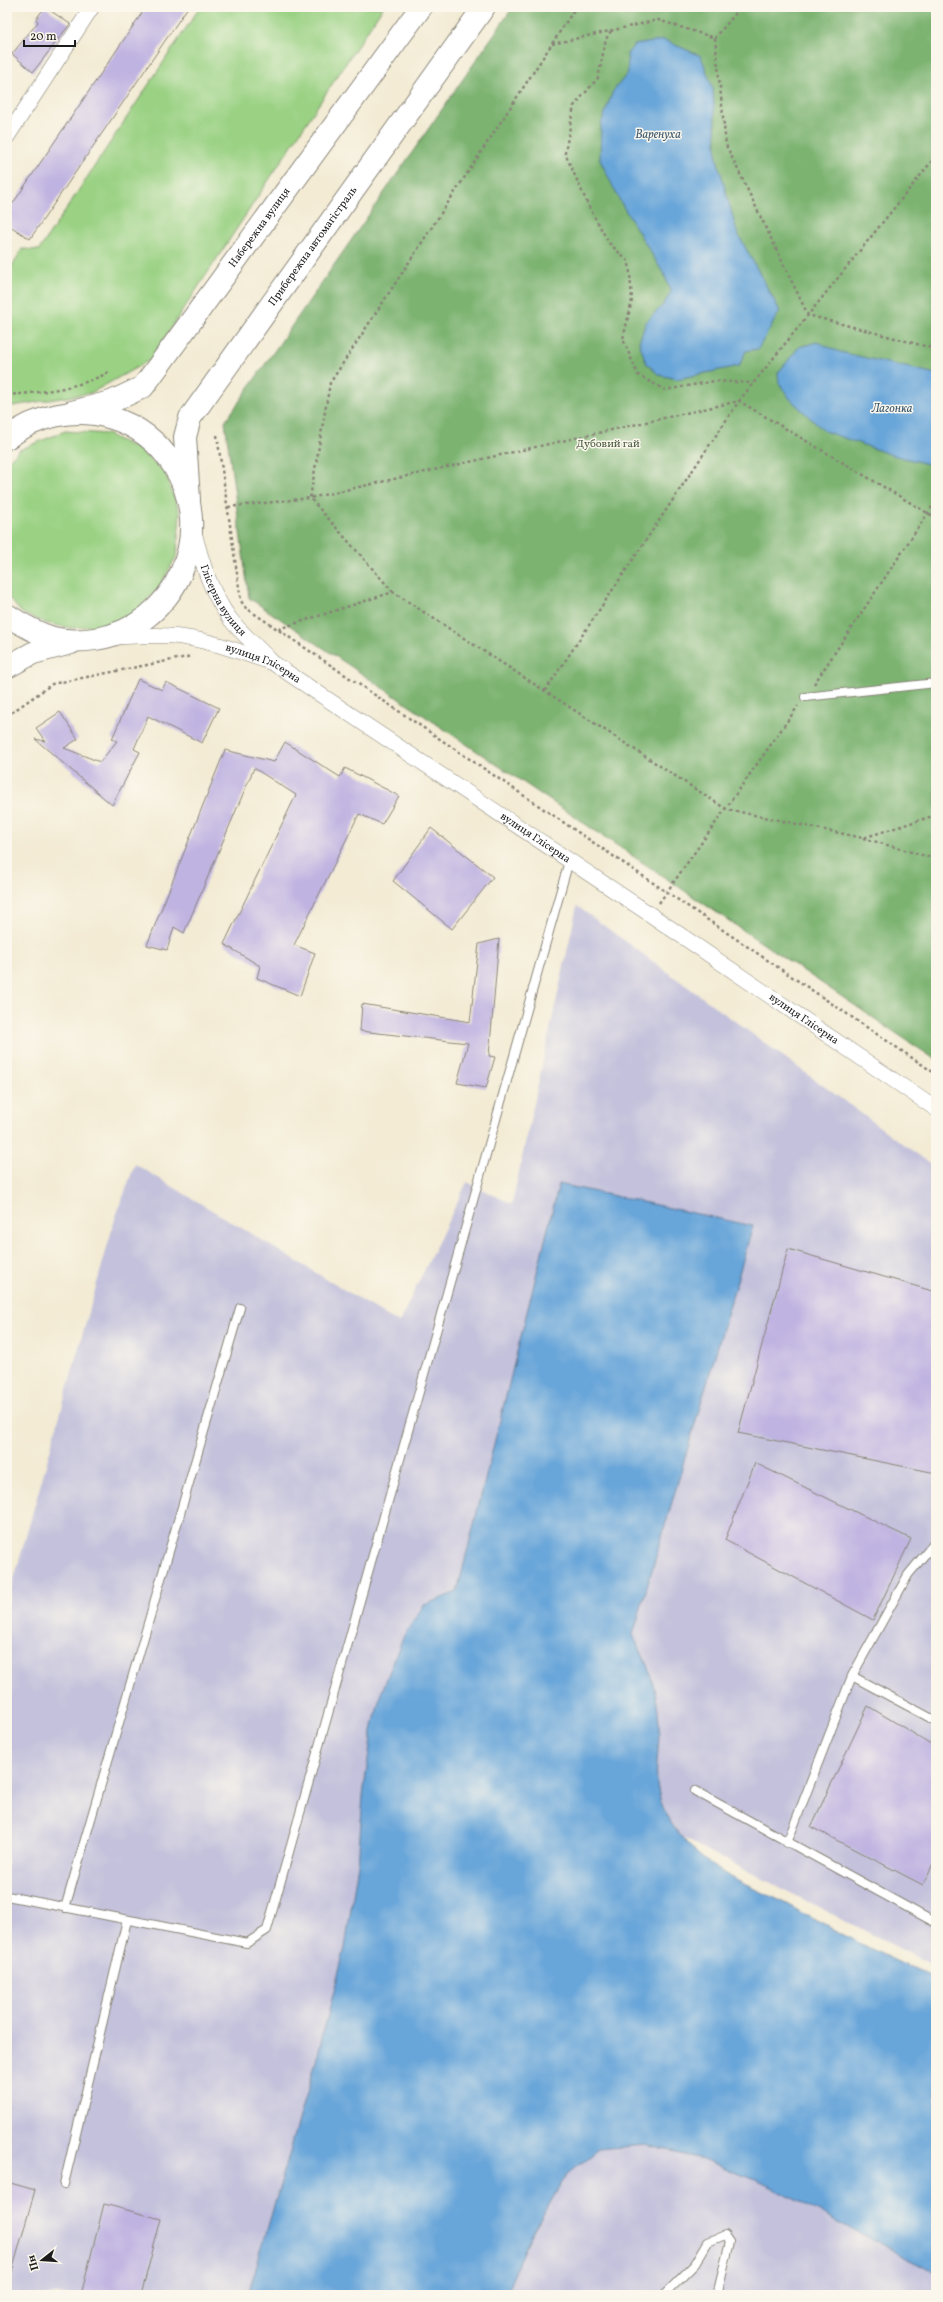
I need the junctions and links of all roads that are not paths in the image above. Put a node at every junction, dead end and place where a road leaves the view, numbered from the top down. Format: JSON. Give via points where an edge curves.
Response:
{"nodes":[{"id":1,"x":92,"y":7,"type":"edge"},
{"id":2,"x":421,"y":7,"type":"edge"},
{"id":3,"x":484,"y":7,"type":"edge"},
{"id":4,"x":7,"y":137,"type":"edge"},
{"id":5,"x":72,"y":412,"type":"junction"},
{"id":6,"x":46,"y":417,"type":"junction"},
{"id":7,"x":7,"y":426,"type":"edge"},
{"id":8,"x":7,"y":438,"type":"edge"},
{"id":9,"x":189,"y":500,"type":"junction"},
{"id":10,"x":192,"y":526,"type":"junction"},
{"id":11,"x":7,"y":615,"type":"edge"},
{"id":12,"x":107,"y":637,"type":"junction"},
{"id":13,"x":82,"y":641,"type":"junction"},
{"id":14,"x":273,"y":663,"type":"junction"},
{"id":15,"x":7,"y":667,"type":"edge"},
{"id":16,"x":936,"y":683,"type":"edge"},
{"id":17,"x":805,"y":697,"type":"road end"},
{"id":18,"x":569,"y":861,"type":"junction"},
{"id":19,"x":936,"y":1109,"type":"edge"},
{"id":20,"x":240,"y":1308,"type":"dead end"},
{"id":21,"x":936,"y":1541,"type":"edge"},
{"id":22,"x":852,"y":1676,"type":"junction"},
{"id":23,"x":936,"y":1721,"type":"edge"},
{"id":24,"x":695,"y":1791,"type":"dead end"},
{"id":25,"x":787,"y":1843,"type":"junction"},
{"id":26,"x":7,"y":1896,"type":"edge"},
{"id":27,"x":65,"y":1908,"type":"junction"},
{"id":28,"x":127,"y":1920,"type":"junction"},
{"id":29,"x":936,"y":1924,"type":"edge"},
{"id":30,"x":64,"y":2184,"type":"dead end"},
{"id":31,"x":664,"y":2295,"type":"edge"},
{"id":32,"x":717,"y":2295,"type":"edge"}],
"edges":[{"from":1,"to":4,"type":"street"},
{"from":2,"to":5,"type":"main road","name":"Набережна вулиця","via":[[143,387],[111,402]]},
{"from":3,"to":9,"type":"main road","name":"Прибережна автомагістраль","via":[[190,418],[185,450]]},
{"from":5,"to":6,"type":"main road","name":"Прибережна автомагістраль"},
{"from":5,"to":9,"type":"main road","name":"Прибережна автомагістраль","via":[[98,414],[123,422],[146,435],[165,453],[180,475]]},
{"from":6,"to":7,"type":"main road"},
{"from":6,"to":8,"type":"main road","name":"Прибережна автомагістраль","via":[[22,427]]},
{"from":9,"to":10,"type":"main road","name":"Прибережна автомагістраль"},
{"from":10,"to":12,"type":"main road","name":"Прибережна автомагістраль","via":[[188,557],[182,575],[169,596],[151,614],[130,628]]},
{"from":10,"to":14,"type":"street","name":"Глісерна вулиця","via":[[203,564],[220,603],[231,620]]},
{"from":11,"to":13,"type":"main road","name":"Прибережна автомагістраль","via":[[27,629],[54,638]]},
{"from":12,"to":13,"type":"main road","name":"Прибережна автомагістраль"},
{"from":12,"to":14,"type":"street","name":"вулиця Глісерна","via":[[187,638]]},
{"from":13,"to":15,"type":"main road","name":"Прибережна автомагістраль","via":[[33,653]]},
{"from":14,"to":18,"type":"street","name":"вулиця Глісерна"},
{"from":16,"to":17,"type":"lane"},
{"from":18,"to":19,"type":"street","name":"вулиця Глісерна"},
{"from":18,"to":28,"type":"lane","via":[[267,1930],[247,1943]]},
{"from":20,"to":27,"type":"lane"},
{"from":21,"to":22,"type":"lane","via":[[908,1574]]},
{"from":22,"to":23,"type":"lane"},
{"from":22,"to":25,"type":"lane"},
{"from":24,"to":25,"type":"lane"},
{"from":25,"to":29,"type":"lane"},
{"from":26,"to":27,"type":"lane"},
{"from":27,"to":28,"type":"lane"},
{"from":28,"to":30,"type":"lane"},
{"from":31,"to":32,"type":"lane","via":[[695,2264],[708,2242],[725,2235],[730,2242]]}]}
